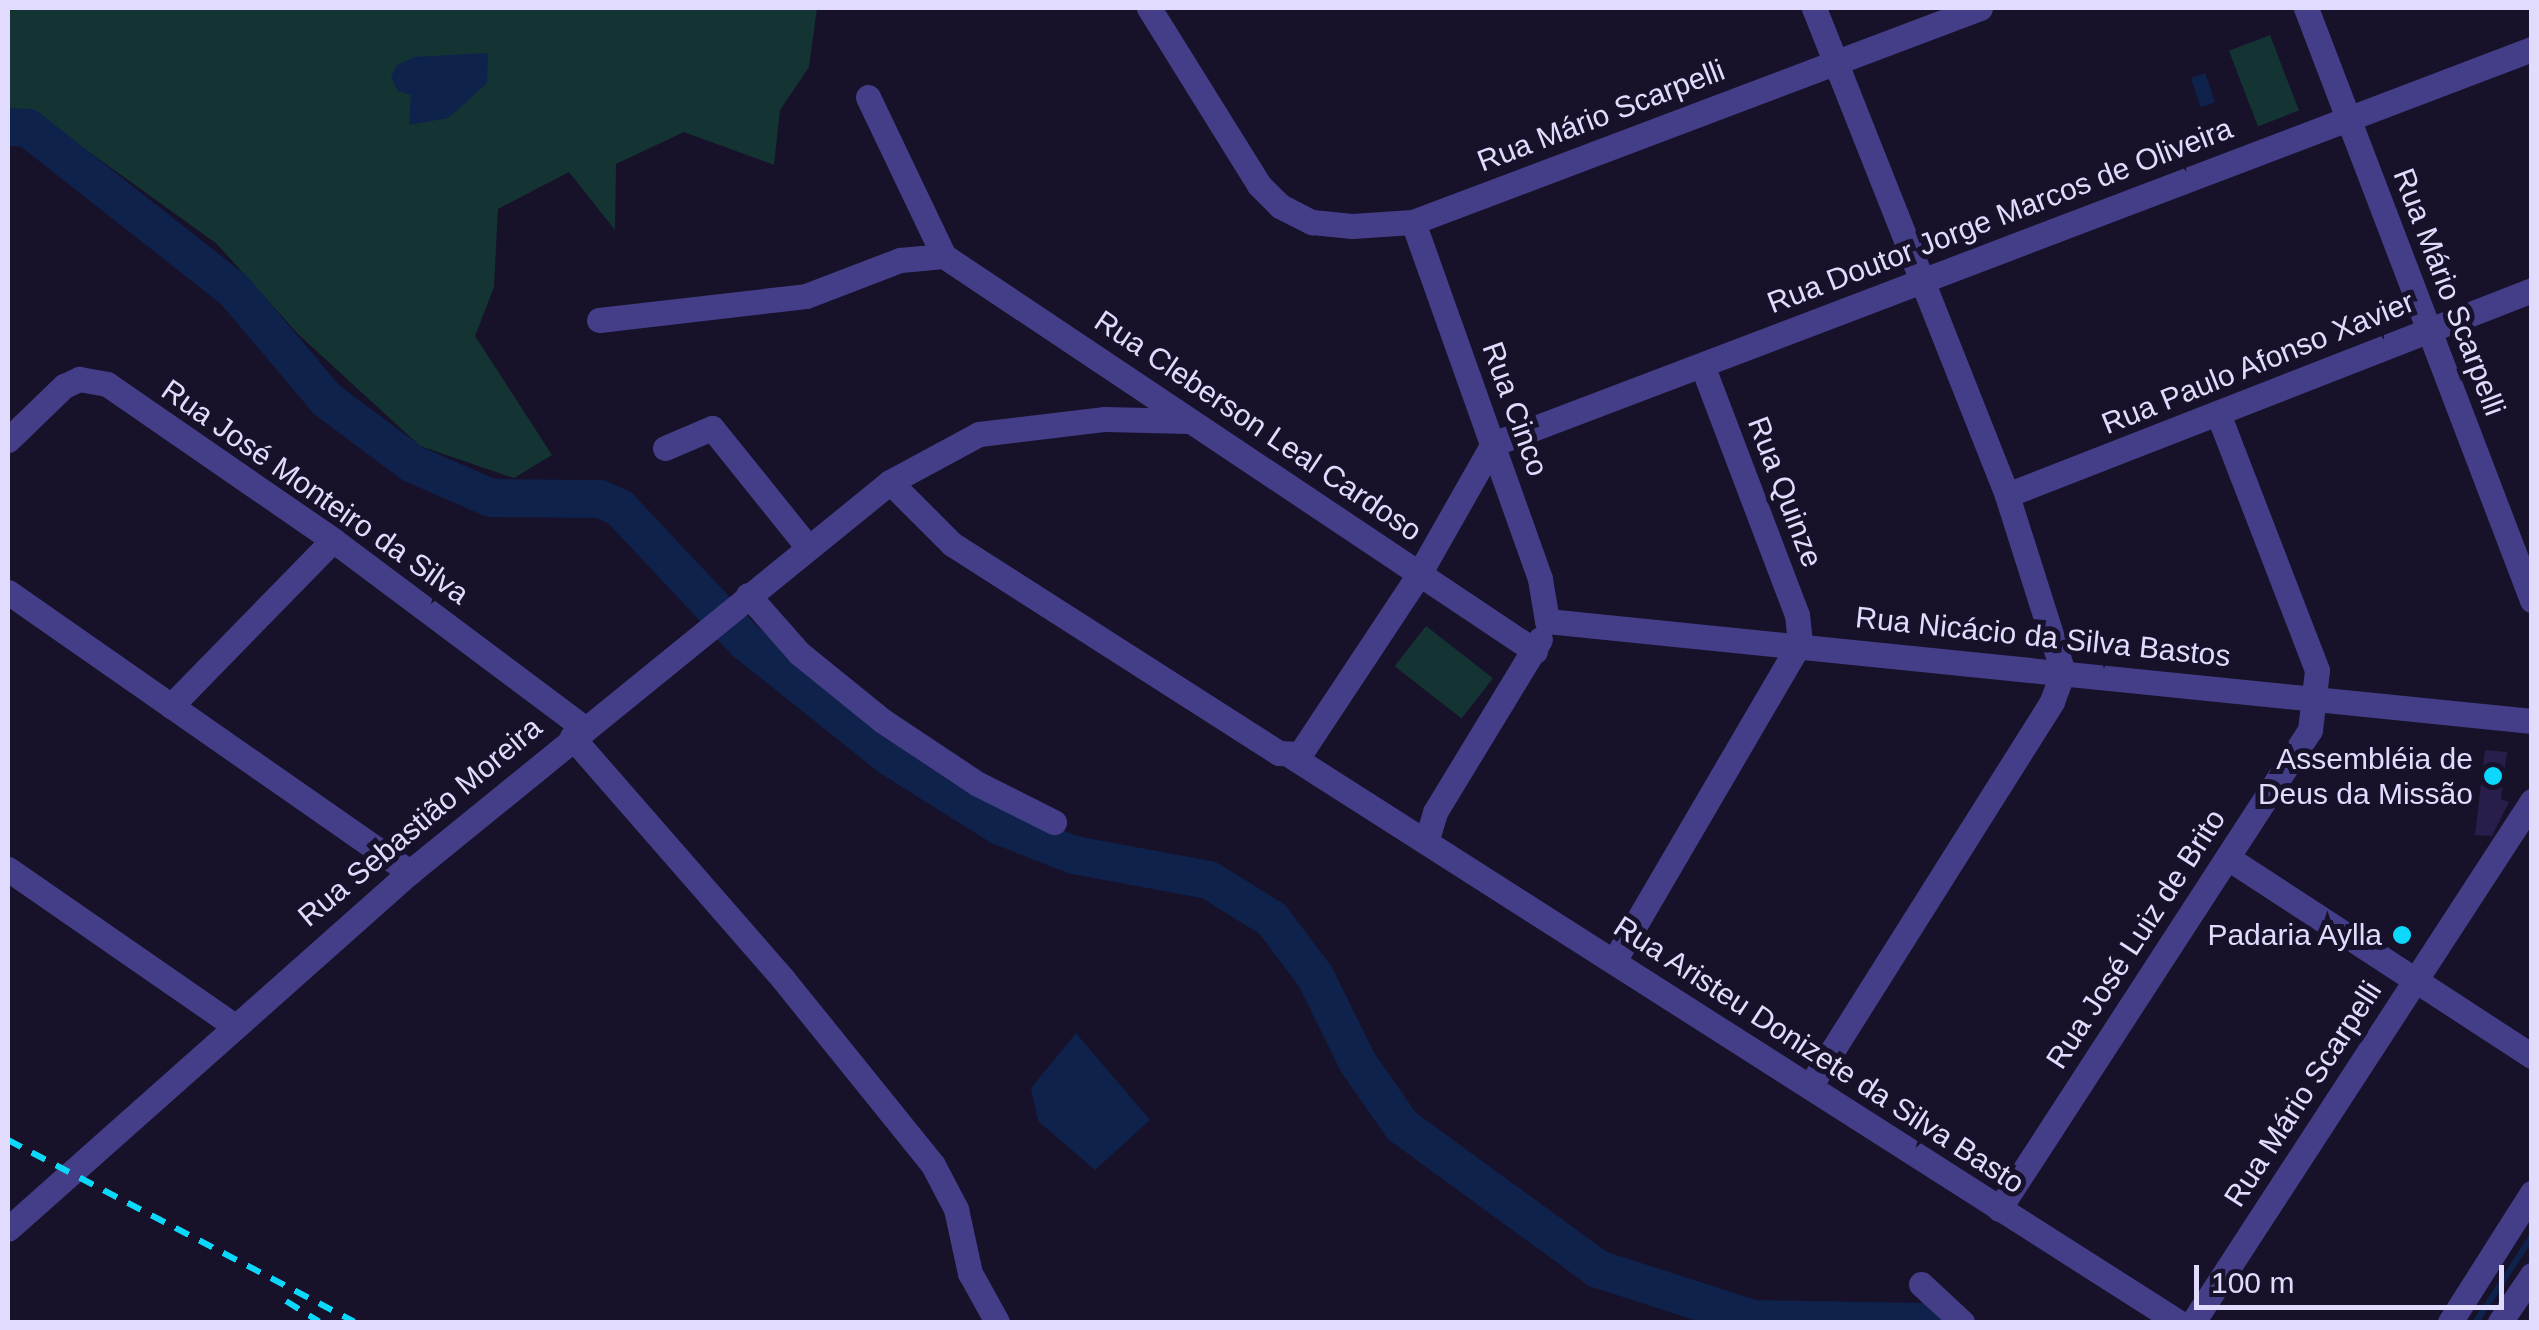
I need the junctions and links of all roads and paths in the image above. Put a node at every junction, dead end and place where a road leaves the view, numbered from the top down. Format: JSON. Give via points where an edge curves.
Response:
{"nodes":[{"id":1,"x":1149,"y":8,"type":"edge"},
{"id":2,"x":1814,"y":8,"type":"edge"},
{"id":3,"x":1980,"y":8,"type":"edge"},
{"id":4,"x":2306,"y":8,"type":"edge"},
{"id":5,"x":2532,"y":49,"type":"edge"},
{"id":6,"x":1836,"y":62,"type":"junction"},
{"id":7,"x":868,"y":97,"type":"dead end"},
{"id":8,"x":2348,"y":118,"type":"junction"},
{"id":9,"x":1413,"y":222,"type":"junction"},
{"id":10,"x":944,"y":256,"type":"junction"},
{"id":11,"x":1919,"y":281,"type":"junction"},
{"id":12,"x":2532,"y":290,"type":"edge"},
{"id":13,"x":598,"y":320,"type":"dead end"},
{"id":14,"x":2429,"y":330,"type":"junction"},
{"id":15,"x":1702,"y":365,"type":"junction"},
{"id":16,"x":2219,"y":416,"type":"junction"},
{"id":17,"x":1188,"y":421,"type":"junction"},
{"id":18,"x":8,"y":440,"type":"edge"},
{"id":19,"x":1493,"y":444,"type":"junction"},
{"id":20,"x":665,"y":448,"type":"dead end"},
{"id":21,"x":890,"y":482,"type":"junction"},
{"id":22,"x":2007,"y":496,"type":"junction"},
{"id":23,"x":333,"y":540,"type":"junction"},
{"id":24,"x":2522,"y":541,"type":"edge"},
{"id":25,"x":806,"y":545,"type":"junction"},
{"id":26,"x":1419,"y":574,"type":"junction"},
{"id":27,"x":8,"y":592,"type":"edge"},
{"id":28,"x":2532,"y":600,"type":"edge"},
{"id":29,"x":739,"y":602,"type":"junction"},
{"id":30,"x":1547,"y":621,"type":"junction"},
{"id":31,"x":1800,"y":643,"type":"junction"},
{"id":32,"x":1535,"y":651,"type":"junction"},
{"id":33,"x":2063,"y":672,"type":"junction"},
{"id":34,"x":2318,"y":699,"type":"junction"},
{"id":35,"x":171,"y":706,"type":"junction"},
{"id":36,"x":2532,"y":721,"type":"edge"},
{"id":37,"x":577,"y":732,"type":"junction"},
{"id":38,"x":1300,"y":752,"type":"junction"},
{"id":39,"x":2532,"y":801,"type":"edge"},
{"id":40,"x":1054,"y":822,"type":"dead end"},
{"id":41,"x":1426,"y":842,"type":"junction"},
{"id":42,"x":2228,"y":858,"type":"junction"},
{"id":43,"x":8,"y":869,"type":"edge"},
{"id":44,"x":410,"y":872,"type":"junction"},
{"id":45,"x":1614,"y":960,"type":"junction"},
{"id":46,"x":2413,"y":984,"type":"junction"},
{"id":47,"x":234,"y":1025,"type":"junction"},
{"id":48,"x":2532,"y":1056,"type":"edge"},
{"id":49,"x":1810,"y":1086,"type":"junction"},
{"id":50,"x":2532,"y":1193,"type":"edge"},
{"id":51,"x":1999,"y":1209,"type":"junction"},
{"id":52,"x":8,"y":1230,"type":"edge"},
{"id":53,"x":2532,"y":1274,"type":"edge"},
{"id":54,"x":1921,"y":1284,"type":"dead end"},
{"id":55,"x":997,"y":1322,"type":"edge"},
{"id":56,"x":1962,"y":1322,"type":"edge"},
{"id":57,"x":2178,"y":1322,"type":"edge"},
{"id":58,"x":2192,"y":1322,"type":"edge"},
{"id":59,"x":2450,"y":1322,"type":"edge"},
{"id":60,"x":2500,"y":1322,"type":"edge"}],
"edges":[{"from":1,"to":9,"type":"street","via":[[1258,185],[1280,206],[1312,222]]},
{"from":2,"to":6,"type":"street"},
{"from":3,"to":6,"type":"street","name":"Rua Mário Scarpelli"},
{"from":4,"to":8,"type":"street","name":"Rua Mário Scarpelli"},
{"from":5,"to":8,"type":"street","name":"Rua Doutor Jorge Marcos de Oliveira"},
{"from":6,"to":9,"type":"street","name":"Rua Mário Scarpelli"},
{"from":6,"to":11,"type":"street"},
{"from":7,"to":10,"type":"street"},
{"from":8,"to":11,"type":"street","name":"Rua Doutor Jorge Marcos de Oliveira"},
{"from":8,"to":14,"type":"street","name":"Rua Mário Scarpelli"},
{"from":9,"to":19,"type":"street","name":"Rua Cinco"},
{"from":10,"to":13,"type":"street","via":[[900,260],[789,299]]},
{"from":10,"to":17,"type":"street","name":"Rua Cleberson Leal Cardoso"},
{"from":11,"to":15,"type":"street","name":"Rua Doutor Jorge Marcos de Oliveira"},
{"from":11,"to":22,"type":"street"},
{"from":12,"to":14,"type":"street","name":"Rua Paulo Afonso Xavier"},
{"from":14,"to":16,"type":"street","name":"Rua Paulo Afonso Xavier"},
{"from":14,"to":24,"type":"street","name":"Rua Mário Scarpelli"},
{"from":15,"to":19,"type":"street","name":"Rua Doutor Jorge Marcos de Oliveira"},
{"from":15,"to":31,"type":"street","name":"Rua Quinze","via":[[1797,616]]},
{"from":16,"to":22,"type":"street","name":"Rua Paulo Afonso Xavier"},
{"from":16,"to":34,"type":"street","via":[[2317,670]]},
{"from":17,"to":21,"type":"street","name":"Rua Sebastião Moreira","via":[[1088,420],[979,434]]},
{"from":17,"to":26,"type":"street","name":"Rua Cleberson Leal Cardoso"},
{"from":18,"to":23,"type":"street","name":"Rua José Monteiro da Silva","via":[[64,386],[94,380]]},
{"from":19,"to":26,"type":"street"},
{"from":19,"to":30,"type":"street","name":"Rua Cinco","via":[[1540,579]]},
{"from":20,"to":25,"type":"street","via":[[712,428]]},
{"from":21,"to":25,"type":"street","name":"Rua Sebastião Moreira"},
{"from":21,"to":38,"type":"street","name":"Rua Aristeu Donizete da Silva Basto","via":[[952,544]]},
{"from":22,"to":33,"type":"street"},
{"from":23,"to":35,"type":"street"},
{"from":23,"to":37,"type":"street","name":"Rua José Monteiro da Silva"},
{"from":24,"to":28,"type":"street","name":"Rua Mário Scarpelli"},
{"from":25,"to":29,"type":"street","name":"Rua Sebastião Moreira"},
{"from":26,"to":32,"type":"street","name":"Rua Cleberson Leal Cardoso"},
{"from":26,"to":38,"type":"street"},
{"from":27,"to":35,"type":"street"},
{"from":29,"to":37,"type":"street","name":"Rua Sebastião Moreira"},
{"from":29,"to":40,"type":"street","via":[[883,722],[978,784]]},
{"from":30,"to":31,"type":"street","name":"Rua Nicácio da Silva Bastos"},
{"from":30,"to":32,"type":"street"},
{"from":31,"to":33,"type":"street","name":"Rua Nicácio da Silva Bastos"},
{"from":31,"to":45,"type":"street"},
{"from":32,"to":41,"type":"street","via":[[1435,812]]},
{"from":33,"to":34,"type":"street","name":"Rua Nicácio da Silva Bastos"},
{"from":33,"to":49,"type":"street","via":[[2052,701]]},
{"from":34,"to":36,"type":"street","name":"Rua Nicácio da Silva Bastos"},
{"from":34,"to":42,"type":"street","name":"Rua José Luiz de Brito","via":[[2310,730]]},
{"from":35,"to":44,"type":"street"},
{"from":37,"to":44,"type":"street","name":"Rua Sebastião Moreira"},
{"from":37,"to":55,"type":"street","name":"Rua José Monteiro da Silva","via":[[933,1165],[956,1209],[970,1273]]},
{"from":38,"to":41,"type":"street","name":"Rua Aristeu Donizete da Silva Basto"},
{"from":39,"to":46,"type":"street","name":"Rua Mário Scarpelli"},
{"from":41,"to":45,"type":"street","name":"Rua Aristeu Donizete da Silva Basto"},
{"from":42,"to":46,"type":"street"},
{"from":42,"to":51,"type":"street","name":"Rua José Luiz de Brito"},
{"from":43,"to":47,"type":"street"},
{"from":44,"to":47,"type":"street","name":"Rua Sebastião Moreira"},
{"from":45,"to":49,"type":"street","name":"Rua Aristeu Donizete da Silva Basto"},
{"from":46,"to":48,"type":"street"},
{"from":46,"to":58,"type":"street","name":"Rua Mário Scarpelli"},
{"from":47,"to":52,"type":"street","name":"Rua Sebastião Moreira"},
{"from":49,"to":51,"type":"street","name":"Rua Aristeu Donizete da Silva Basto"},
{"from":50,"to":59,"type":"street"},
{"from":51,"to":57,"type":"street","name":"Rua Aristeu Donizete da Silva Basto"},
{"from":53,"to":60,"type":"street"},
{"from":54,"to":56,"type":"street"}]}
